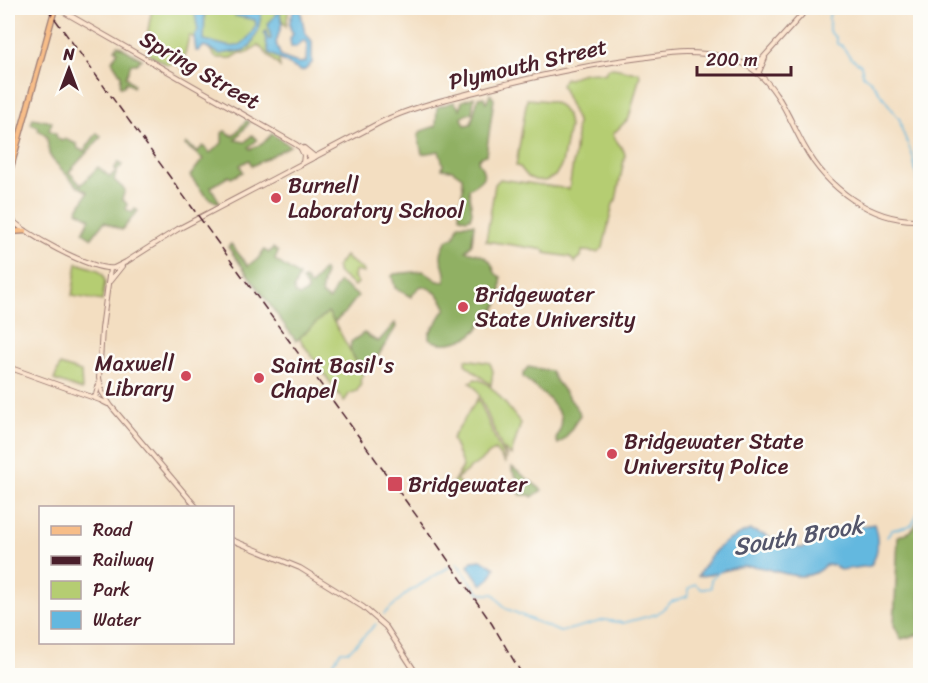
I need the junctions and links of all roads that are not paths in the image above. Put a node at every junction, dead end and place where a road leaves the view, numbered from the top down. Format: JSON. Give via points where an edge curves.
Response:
{"nodes":[{"id":1,"x":56,"y":8,"type":"edge"},
{"id":2,"x":808,"y":8,"type":"edge"},
{"id":3,"x":768,"y":53,"type":"junction"},
{"id":4,"x":753,"y":69,"type":"junction"},
{"id":5,"x":758,"y":74,"type":"junction"},
{"id":6,"x":297,"y":145,"type":"junction"},
{"id":7,"x":313,"y":158,"type":"junction"},
{"id":8,"x":303,"y":163,"type":"junction"},
{"id":9,"x":8,"y":178,"type":"edge"},
{"id":10,"x":8,"y":216,"type":"edge"},
{"id":11,"x":921,"y":220,"type":"edge"},
{"id":12,"x":25,"y":231,"type":"junction"},
{"id":13,"x":8,"y":232,"type":"edge"},
{"id":14,"x":126,"y":262,"type":"junction"},
{"id":15,"x":110,"y":269,"type":"junction"},
{"id":16,"x":108,"y":287,"type":"junction"},
{"id":17,"x":8,"y":367,"type":"edge"},
{"id":18,"x":99,"y":378,"type":"junction"},
{"id":19,"x":95,"y":398,"type":"junction"},
{"id":20,"x":111,"y":406,"type":"junction"},
{"id":21,"x":196,"y":506,"type":"edge"},
{"id":22,"x":234,"y":541,"type":"edge"},
{"id":23,"x":418,"y":675,"type":"edge"}],
"edges":[{"from":1,"to":6,"type":"main road","name":"Spring Street"},
{"from":1,"to":9,"type":"main road"},
{"from":2,"to":3,"type":"main road"},
{"from":3,"to":4,"type":"main road"},
{"from":3,"to":5,"type":"main road"},
{"from":4,"to":5,"type":"main road","name":"Plymouth Street"},
{"from":4,"to":7,"type":"main road","name":"Plymouth Street","via":[[731,59],[685,53],[584,67],[408,111]]},
{"from":5,"to":11,"type":"main road","name":"Plymouth Street","via":[[778,97],[810,156],[833,183],[876,213]]},
{"from":6,"to":7,"type":"main road","name":"Spring Street","via":[[308,150]]},
{"from":6,"to":8,"type":"main road","via":[[304,153]]},
{"from":7,"to":8,"type":"main road","name":"Plymouth Street"},
{"from":8,"to":14,"type":"main road","name":"Plymouth Street"},
{"from":10,"to":12,"type":"main road"},
{"from":12,"to":13,"type":"main road"},
{"from":12,"to":15,"type":"main road","via":[[74,257]]},
{"from":14,"to":15,"type":"main road","name":"Plymouth Street"},
{"from":14,"to":16,"type":"main road"},
{"from":15,"to":16,"type":"main road"},
{"from":16,"to":18,"type":"main road"},
{"from":17,"to":19,"type":"main road"},
{"from":18,"to":19,"type":"main road"},
{"from":18,"to":20,"type":"main road","via":[[102,393]]},
{"from":19,"to":20,"type":"main road"},
{"from":20,"to":21,"type":"main road"},
{"from":22,"to":23,"type":"main road","via":[[300,568],[362,606],[386,627]]}]}
